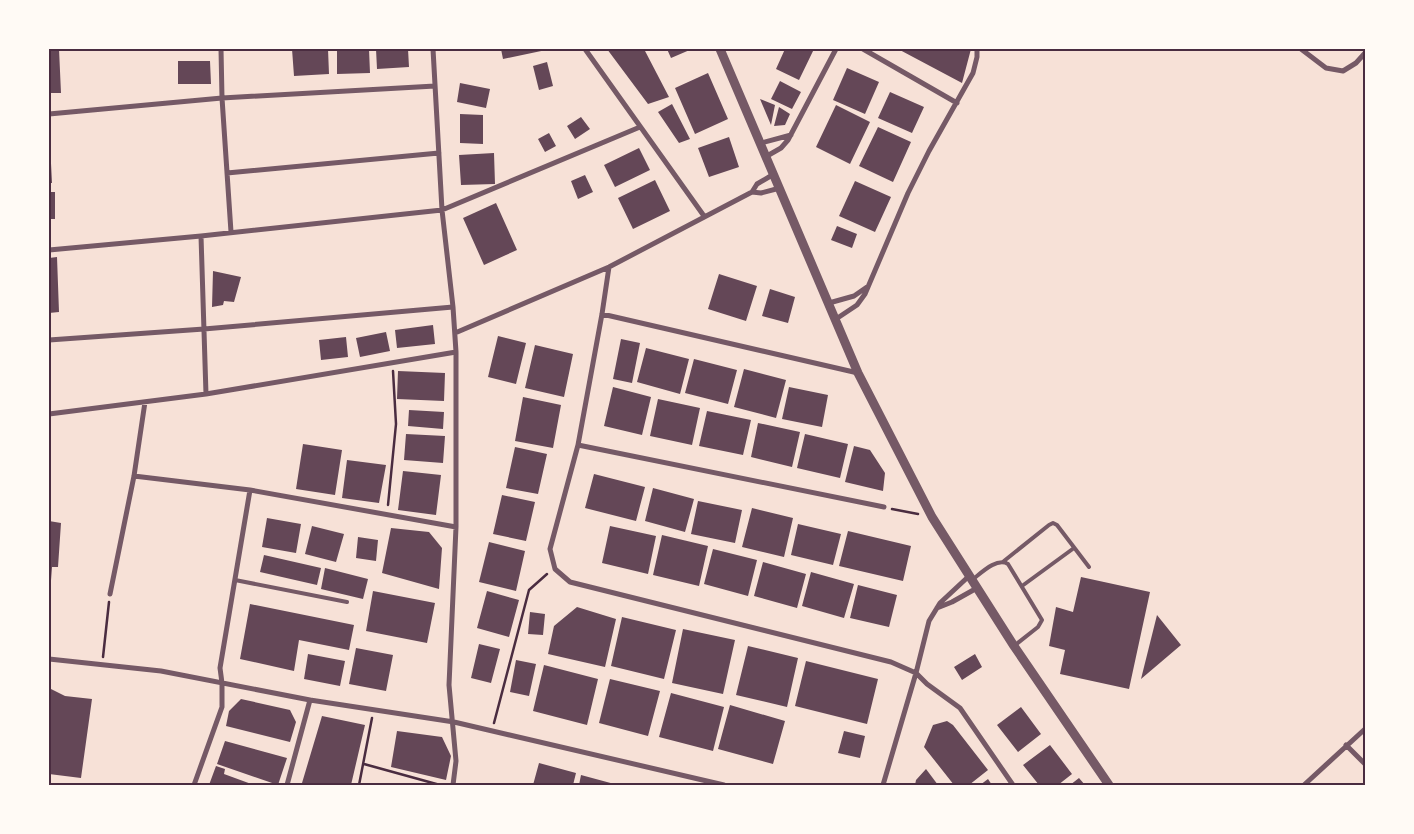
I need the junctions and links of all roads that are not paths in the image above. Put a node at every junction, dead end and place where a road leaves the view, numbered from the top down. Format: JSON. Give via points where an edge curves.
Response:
{"nodes":[{"id":1,"x":221,"y":49,"type":"edge"},
{"id":2,"x":433,"y":49,"type":"edge"},
{"id":3,"x":585,"y":49,"type":"edge"},
{"id":4,"x":720,"y":49,"type":"edge"},
{"id":5,"x":836,"y":49,"type":"edge"},
{"id":6,"x":863,"y":49,"type":"edge"},
{"id":7,"x":977,"y":49,"type":"edge"},
{"id":8,"x":1301,"y":49,"type":"edge"},
{"id":9,"x":1365,"y":53,"type":"edge"},
{"id":10,"x":435,"y":86,"type":"junction"},
{"id":11,"x":222,"y":98,"type":"junction"},
{"id":12,"x":957,"y":103,"type":"junction"},
{"id":13,"x":49,"y":114,"type":"edge"},
{"id":14,"x":640,"y":127,"type":"junction"},
{"id":15,"x":791,"y":135,"type":"junction"},
{"id":16,"x":761,"y":143,"type":"junction"},
{"id":17,"x":439,"y":153,"type":"junction"},
{"id":18,"x":767,"y":156,"type":"junction"},
{"id":19,"x":227,"y":173,"type":"junction"},
{"id":20,"x":774,"y":174,"type":"junction"},
{"id":21,"x":781,"y":188,"type":"junction"},
{"id":22,"x":752,"y":192,"type":"junction"},
{"id":23,"x":442,"y":210,"type":"junction"},
{"id":24,"x":704,"y":216,"type":"junction"},
{"id":25,"x":231,"y":232,"type":"junction"},
{"id":26,"x":201,"y":236,"type":"junction"},
{"id":27,"x":49,"y":250,"type":"edge"},
{"id":28,"x":609,"y":267,"type":"junction"},
{"id":29,"x":868,"y":287,"type":"junction"},
{"id":30,"x":829,"y":303,"type":"junction"},
{"id":31,"x":453,"y":307,"type":"junction"},
{"id":32,"x":602,"y":314,"type":"junction"},
{"id":33,"x":836,"y":319,"type":"junction"},
{"id":34,"x":204,"y":329,"type":"junction"},
{"id":35,"x":456,"y":333,"type":"junction"},
{"id":36,"x":49,"y":340,"type":"edge"},
{"id":37,"x":456,"y":352,"type":"junction"},
{"id":38,"x":858,"y":373,"type":"junction"},
{"id":39,"x":206,"y":394,"type":"junction"},
{"id":40,"x":145,"y":402,"type":"junction"},
{"id":41,"x":49,"y":414,"type":"edge"},
{"id":42,"x":578,"y":445,"type":"junction"},
{"id":43,"x":134,"y":476,"type":"junction"},
{"id":44,"x":250,"y":490,"type":"junction"},
{"id":45,"x":884,"y":507,"type":"road end"},
{"id":46,"x":456,"y":527,"type":"junction"},
{"id":47,"x":1074,"y":548,"type":"junction"},
{"id":48,"x":1004,"y":561,"type":"junction"},
{"id":49,"x":1089,"y":568,"type":"dead end"},
{"id":50,"x":235,"y":580,"type":"junction"},
{"id":51,"x":973,"y":581,"type":"junction"},
{"id":52,"x":1022,"y":586,"type":"junction"},
{"id":53,"x":110,"y":594,"type":"road end"},
{"id":54,"x":347,"y":602,"type":"dead end"},
{"id":55,"x":937,"y":608,"type":"junction"},
{"id":56,"x":1014,"y":646,"type":"junction"},
{"id":57,"x":49,"y":659,"type":"edge"},
{"id":58,"x":916,"y":673,"type":"junction"},
{"id":59,"x":222,"y":683,"type":"junction"},
{"id":60,"x":310,"y":700,"type":"junction"},
{"id":61,"x":454,"y":722,"type":"junction"},
{"id":62,"x":1365,"y":729,"type":"edge"},
{"id":63,"x":1346,"y":745,"type":"junction"},
{"id":64,"x":1365,"y":764,"type":"edge"},
{"id":65,"x":194,"y":785,"type":"edge"},
{"id":66,"x":286,"y":785,"type":"edge"},
{"id":67,"x":453,"y":785,"type":"edge"},
{"id":68,"x":724,"y":785,"type":"edge"},
{"id":69,"x":883,"y":785,"type":"edge"},
{"id":70,"x":1013,"y":785,"type":"edge"},
{"id":71,"x":1109,"y":785,"type":"edge"},
{"id":72,"x":1304,"y":785,"type":"edge"}],
"edges":[{"from":1,"to":11,"type":"street"},
{"from":2,"to":10,"type":"street"},
{"from":3,"to":14,"type":"street"},
{"from":4,"to":16,"type":"street"},
{"from":5,"to":15,"type":"street"},
{"from":6,"to":12,"type":"street"},
{"from":7,"to":12,"type":"street","via":[[973,73]]},
{"from":8,"to":9,"type":"street","via":[[1326,68],[1343,71]]},
{"from":10,"to":11,"type":"street"},
{"from":10,"to":17,"type":"street"},
{"from":11,"to":13,"type":"street"},
{"from":11,"to":19,"type":"street"},
{"from":12,"to":29,"type":"street","via":[[925,160]]},
{"from":14,"to":23,"type":"street"},
{"from":14,"to":24,"type":"street"},
{"from":15,"to":16,"type":"street"},
{"from":15,"to":18,"type":"street","via":[[784,145]]},
{"from":16,"to":18,"type":"street"},
{"from":17,"to":19,"type":"street"},
{"from":17,"to":23,"type":"street"},
{"from":18,"to":20,"type":"street"},
{"from":19,"to":25,"type":"street"},
{"from":20,"to":21,"type":"street"},
{"from":20,"to":22,"type":"street","via":[[757,184]]},
{"from":21,"to":22,"type":"street"},
{"from":21,"to":30,"type":"street"},
{"from":22,"to":24,"type":"street"},
{"from":23,"to":25,"type":"street"},
{"from":23,"to":31,"type":"street"},
{"from":24,"to":28,"type":"street"},
{"from":25,"to":26,"type":"street"},
{"from":26,"to":27,"type":"street"},
{"from":26,"to":34,"type":"street"},
{"from":28,"to":32,"type":"street"},
{"from":28,"to":35,"type":"street"},
{"from":29,"to":30,"type":"street","via":[[854,296]]},
{"from":29,"to":33,"type":"street","via":[[857,305]]},
{"from":30,"to":33,"type":"street"},
{"from":31,"to":34,"type":"street"},
{"from":31,"to":35,"type":"street"},
{"from":32,"to":38,"type":"street"},
{"from":32,"to":42,"type":"street"},
{"from":33,"to":38,"type":"street"},
{"from":34,"to":36,"type":"street"},
{"from":34,"to":39,"type":"street"},
{"from":35,"to":37,"type":"street"},
{"from":37,"to":39,"type":"street"},
{"from":37,"to":46,"type":"street"},
{"from":38,"to":51,"type":"street","via":[[932,517]]},
{"from":39,"to":40,"type":"street"},
{"from":40,"to":41,"type":"street"},
{"from":40,"to":43,"type":"street"},
{"from":42,"to":45,"type":"street"},
{"from":42,"to":58,"type":"street","via":[[550,549],[554,568],[570,582],[891,662]]},
{"from":43,"to":44,"type":"street"},
{"from":43,"to":53,"type":"street"},
{"from":44,"to":46,"type":"street"},
{"from":44,"to":50,"type":"street"},
{"from":46,"to":61,"type":"street","via":[[450,685]]},
{"from":47,"to":48,"type":"lane","via":[[1057,525],[1051,524]]},
{"from":47,"to":49,"type":"lane"},
{"from":47,"to":52,"type":"lane"},
{"from":48,"to":51,"type":"lane"},
{"from":48,"to":52,"type":"lane"},
{"from":50,"to":54,"type":"lane"},
{"from":50,"to":59,"type":"street","via":[[220,668]]},
{"from":51,"to":55,"type":"street","via":[[952,602]]},
{"from":51,"to":55,"type":"street","via":[[951,592]]},
{"from":51,"to":56,"type":"street"},
{"from":52,"to":56,"type":"lane","via":[[1042,620]]},
{"from":55,"to":58,"type":"street","via":[[926,628]]},
{"from":56,"to":71,"type":"street"},
{"from":57,"to":59,"type":"street","via":[[161,671]]},
{"from":58,"to":69,"type":"street"},
{"from":58,"to":70,"type":"street","via":[[960,708]]},
{"from":59,"to":60,"type":"street"},
{"from":59,"to":65,"type":"street","via":[[222,707]]},
{"from":60,"to":61,"type":"street"},
{"from":60,"to":66,"type":"street"},
{"from":61,"to":67,"type":"street","via":[[456,761]]},
{"from":61,"to":68,"type":"street"},
{"from":62,"to":63,"type":"street"},
{"from":63,"to":64,"type":"street"},
{"from":63,"to":72,"type":"street"}]}
